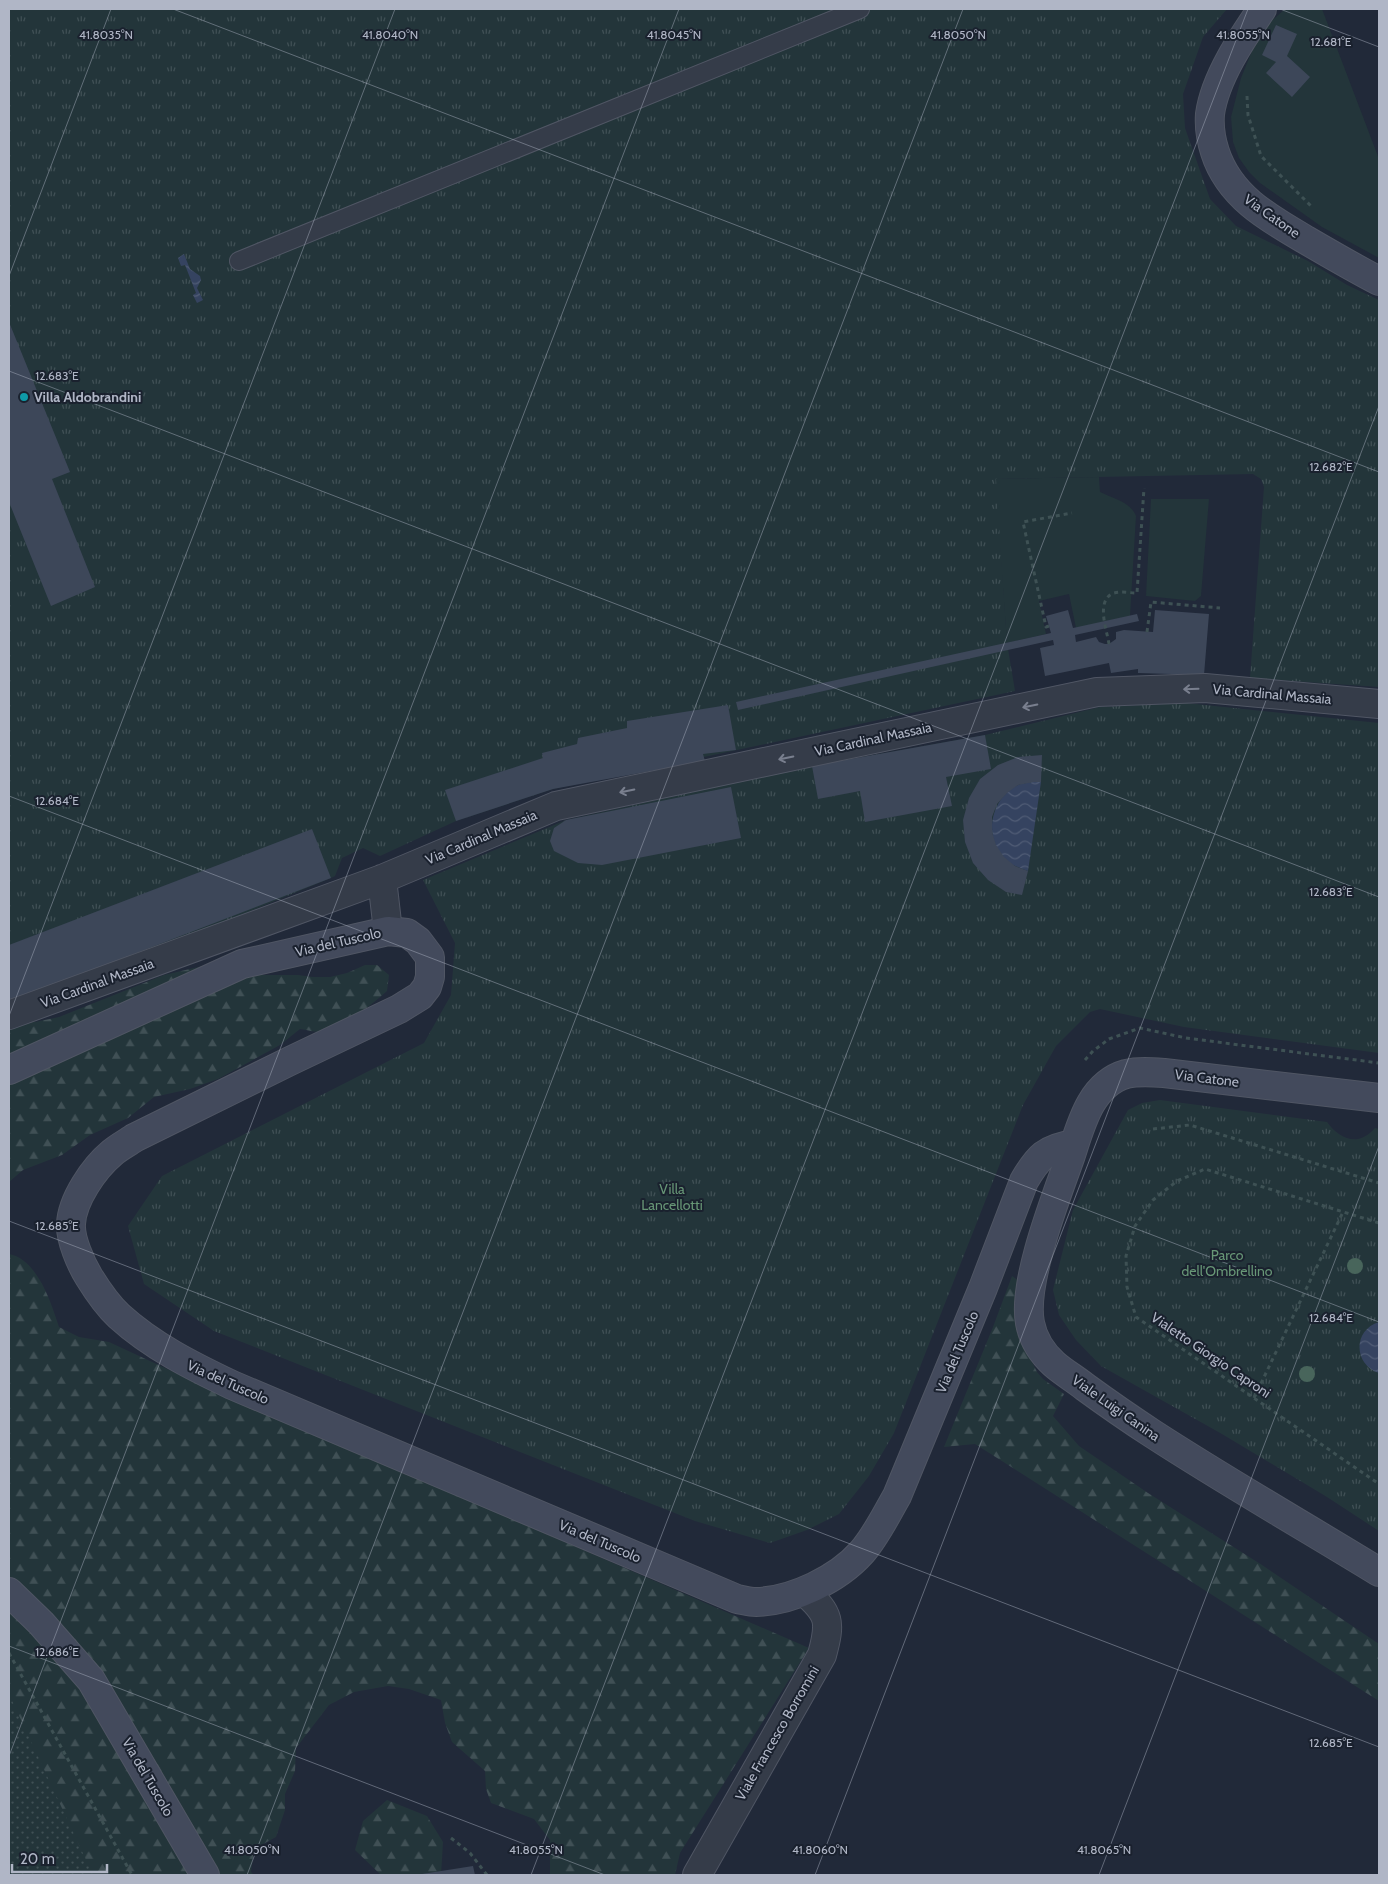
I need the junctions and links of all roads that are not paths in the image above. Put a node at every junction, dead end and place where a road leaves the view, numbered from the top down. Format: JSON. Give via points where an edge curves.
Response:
{"nodes":[{"id":1,"x":860,"y":9,"type":"edge"},
{"id":2,"x":1262,"y":9,"type":"edge"},
{"id":3,"x":239,"y":261,"type":"dead end"},
{"id":4,"x":1379,"y":281,"type":"edge"},
{"id":5,"x":1379,"y":704,"type":"edge"},
{"id":6,"x":382,"y":879,"type":"junction"},
{"id":7,"x":388,"y":931,"type":"junction"},
{"id":8,"x":9,"y":1015,"type":"edge"},
{"id":9,"x":9,"y":1070,"type":"edge"},
{"id":10,"x":1379,"y":1098,"type":"edge"},
{"id":11,"x":1074,"y":1144,"type":"junction"},
{"id":12,"x":1379,"y":1572,"type":"edge"},
{"id":13,"x":9,"y":1592,"type":"edge"},
{"id":14,"x":804,"y":1592,"type":"junction"},
{"id":15,"x":205,"y":1875,"type":"edge"},
{"id":16,"x":697,"y":1875,"type":"edge"}],
"edges":[{"from":1,"to":3,"type":"lane"},
{"from":2,"to":4,"type":"street","name":"Via Catone","via":[[1229,62],[1212,104],[1211,139],[1221,167],[1231,184],[1256,208]]},
{"from":5,"to":6,"type":"street","name":"Via Cardinal Massaia","one_way":true,"via":[[1205,688],[1097,692],[556,806]]},
{"from":6,"to":7,"type":"street"},
{"from":6,"to":8,"type":"street","name":"Via Cardinal Massaia"},
{"from":7,"to":9,"type":"street","name":"Via del Tuscolo","via":[[242,964]]},
{"from":7,"to":14,"type":"street","name":"Via del Tuscolo","via":[[406,933],[418,941],[430,958],[430,977],[420,996],[134,1138],[112,1153],[91,1178],[76,1200],[70,1225],[79,1260],[96,1289],[117,1315],[138,1332],[181,1361],[232,1385],[737,1599],[755,1602]]},
{"from":10,"to":11,"type":"street","name":"Via Catone","via":[[1138,1072],[1126,1074],[1104,1086],[1089,1106]]},
{"from":11,"to":12,"type":"street","name":"Viale Luigi Canina","via":[[1031,1289],[1029,1320],[1036,1342],[1055,1365],[1136,1422]]},
{"from":11,"to":14,"type":"street","name":"Via del Tuscolo","via":[[1045,1153],[1032,1166],[1024,1181],[897,1496],[880,1526],[862,1552],[833,1576]]},
{"from":13,"to":15,"type":"street","name":"Via del Tuscolo","via":[[41,1622],[91,1680]]},
{"from":14,"to":16,"type":"street","name":"Viale Francesco Borromini","via":[[822,1607],[827,1621],[822,1655]]}]}
